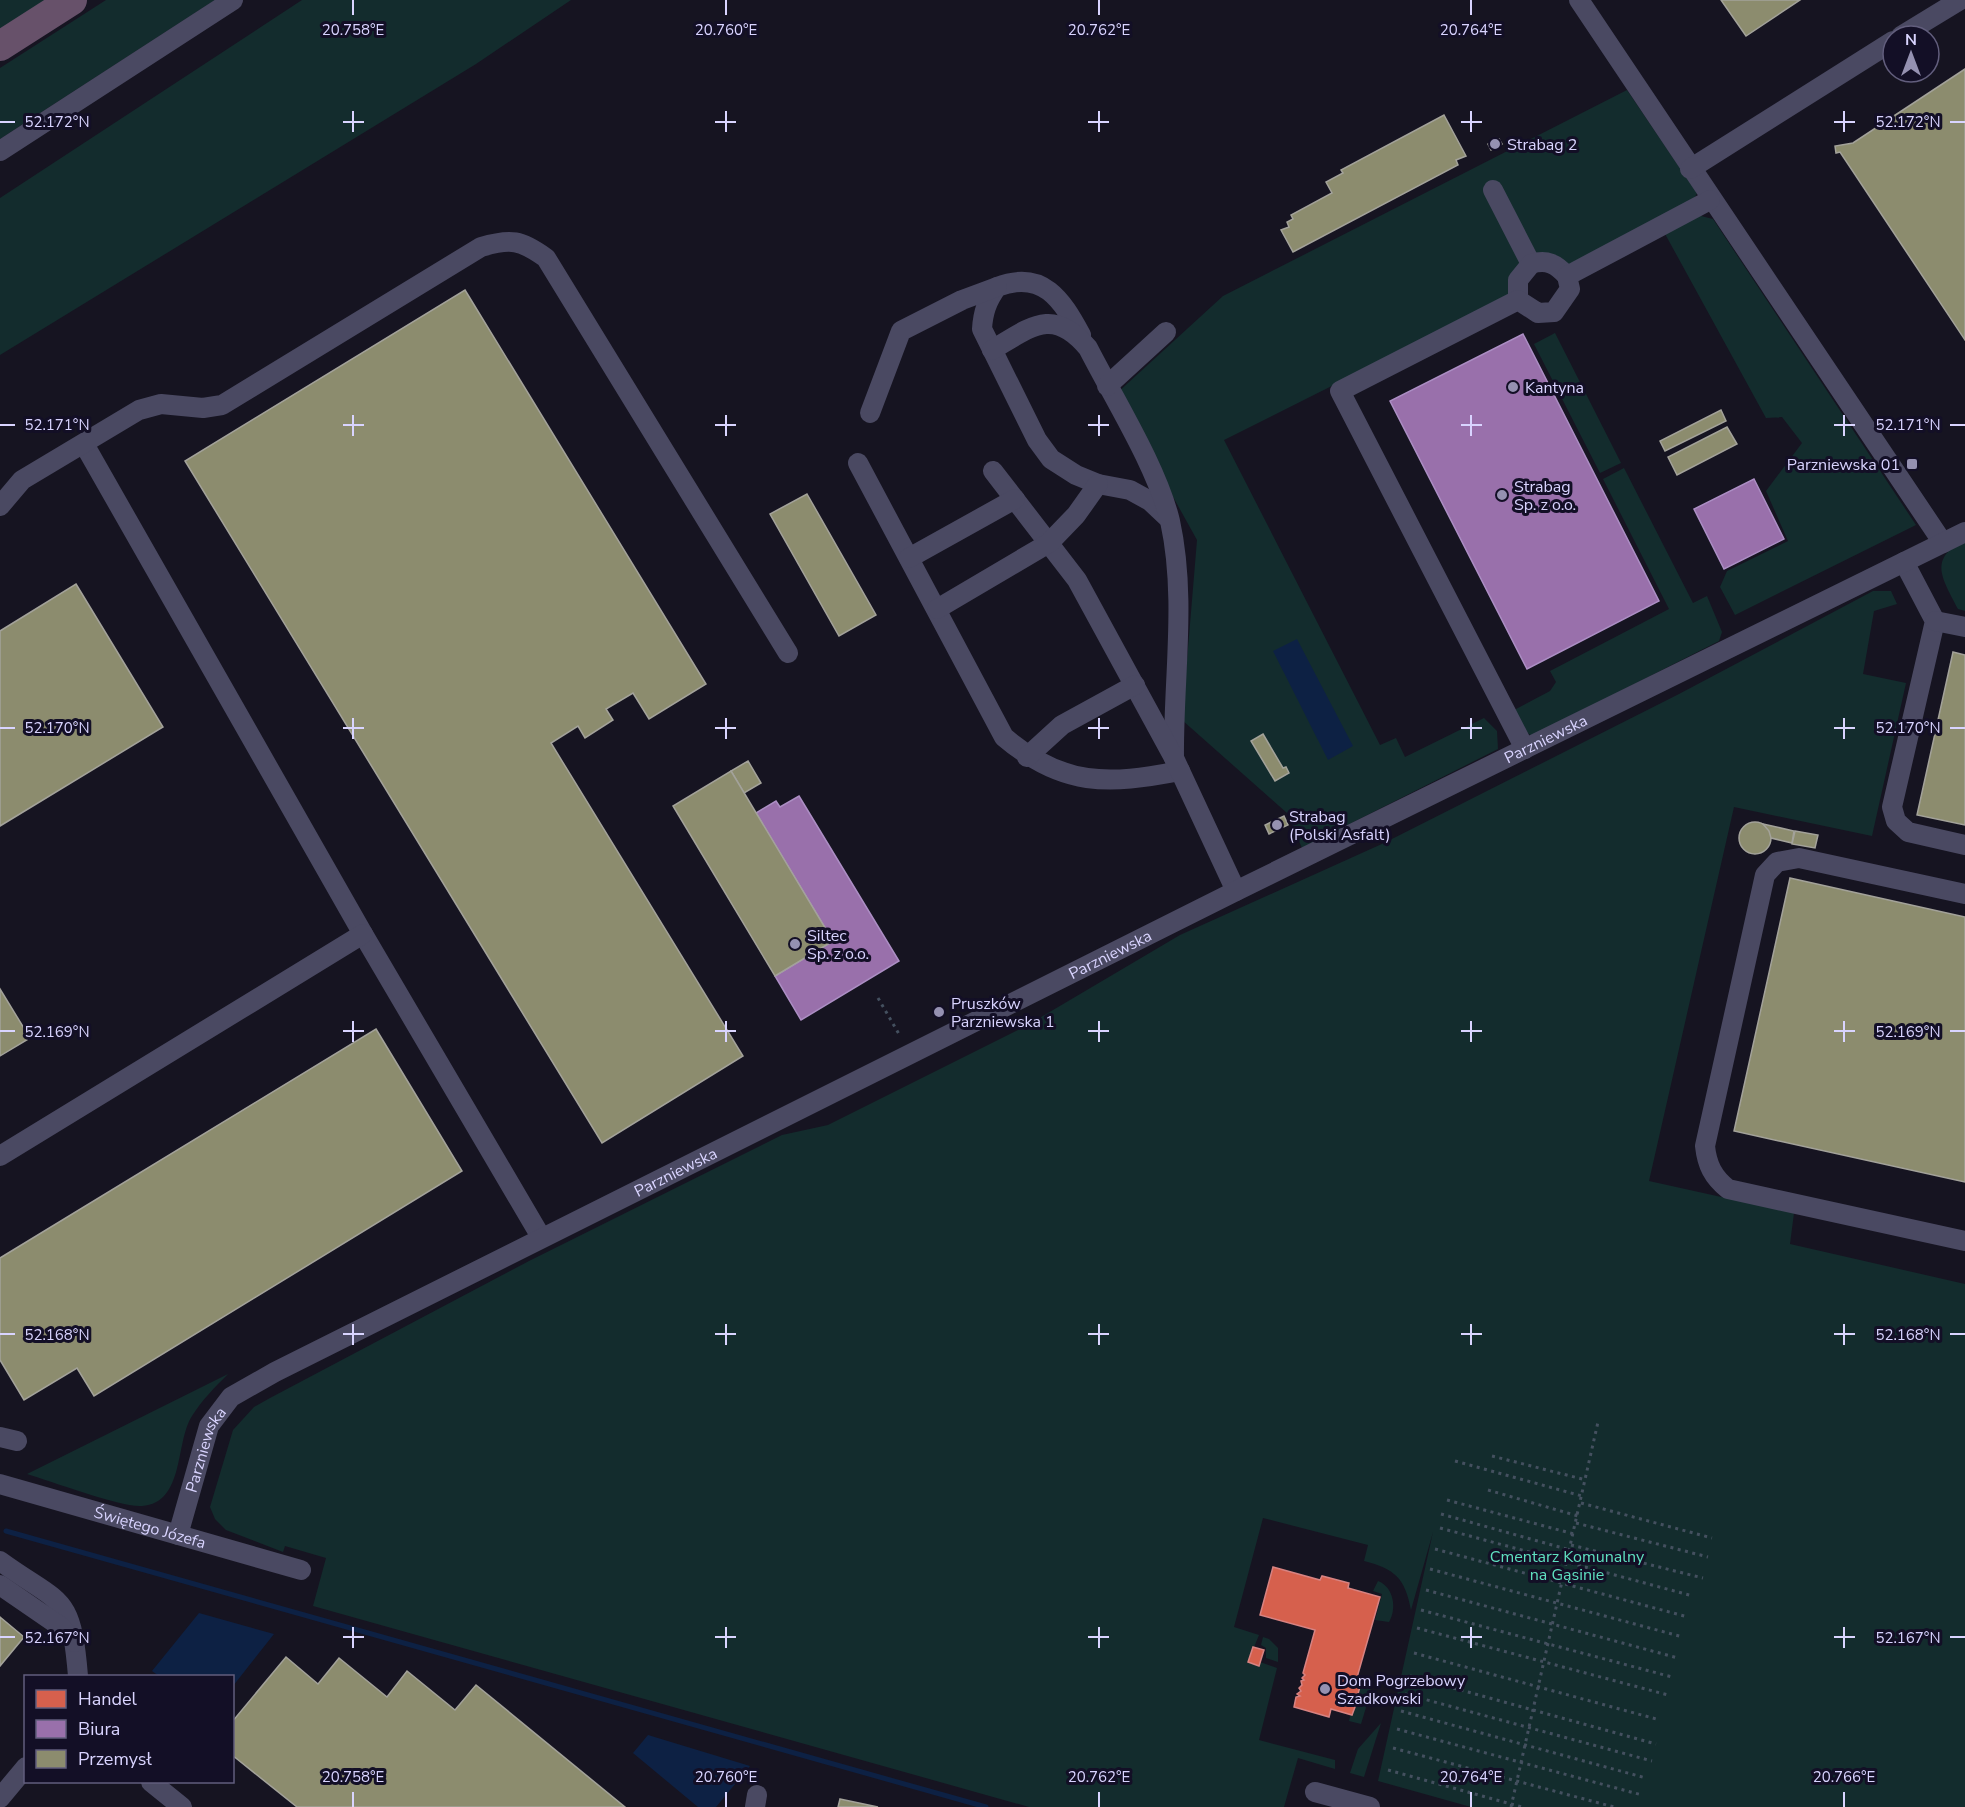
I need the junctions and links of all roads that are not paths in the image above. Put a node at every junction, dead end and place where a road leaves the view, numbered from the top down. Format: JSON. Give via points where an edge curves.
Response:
{"nodes":[{"id":1,"x":72,"y":0,"type":"edge"},
{"id":2,"x":233,"y":0,"type":"edge"},
{"id":3,"x":1579,"y":0,"type":"edge"},
{"id":4,"x":1960,"y":0,"type":"edge"},
{"id":5,"x":1921,"y":24,"type":"edge"},
{"id":6,"x":0,"y":46,"type":"edge"},
{"id":7,"x":1881,"y":49,"type":"edge"},
{"id":8,"x":0,"y":151,"type":"edge"},
{"id":9,"x":1690,"y":169,"type":"junction"},
{"id":10,"x":1493,"y":190,"type":"dead end"},
{"id":11,"x":1710,"y":200,"type":"junction"},
{"id":12,"x":1531,"y":264,"type":"junction"},
{"id":13,"x":1567,"y":276,"type":"junction"},
{"id":14,"x":997,"y":287,"type":"junction"},
{"id":15,"x":1518,"y":300,"type":"junction"},
{"id":16,"x":1167,"y":332,"type":"dead end"},
{"id":17,"x":1088,"y":348,"type":"junction"},
{"id":18,"x":992,"y":350,"type":"junction"},
{"id":19,"x":1107,"y":386,"type":"junction"},
{"id":20,"x":870,"y":413,"type":"dead end"},
{"id":21,"x":84,"y":444,"type":"junction"},
{"id":22,"x":858,"y":463,"type":"dead end"},
{"id":23,"x":993,"y":471,"type":"dead end"},
{"id":24,"x":1098,"y":484,"type":"junction"},
{"id":25,"x":1015,"y":499,"type":"junction"},
{"id":26,"x":0,"y":506,"type":"edge"},
{"id":27,"x":1169,"y":519,"type":"junction"},
{"id":28,"x":1965,"y":532,"type":"edge"},
{"id":29,"x":1049,"y":543,"type":"junction"},
{"id":30,"x":1943,"y":543,"type":"junction"},
{"id":31,"x":909,"y":558,"type":"junction"},
{"id":32,"x":1904,"y":562,"type":"junction"},
{"id":33,"x":937,"y":609,"type":"junction"},
{"id":34,"x":1935,"y":621,"type":"junction"},
{"id":35,"x":1965,"y":627,"type":"edge"},
{"id":36,"x":788,"y":653,"type":"dead end"},
{"id":37,"x":1135,"y":685,"type":"junction"},
{"id":38,"x":1490,"y":707,"type":"dead end"},
{"id":39,"x":1519,"y":752,"type":"junction"},
{"id":40,"x":1027,"y":757,"type":"junction"},
{"id":41,"x":1177,"y":764,"type":"junction"},
{"id":42,"x":1965,"y":845,"type":"edge"},
{"id":43,"x":1236,"y":891,"type":"junction"},
{"id":44,"x":1965,"y":894,"type":"edge"},
{"id":45,"x":363,"y":934,"type":"junction"},
{"id":46,"x":0,"y":1156,"type":"edge"},
{"id":47,"x":541,"y":1237,"type":"junction"},
{"id":48,"x":1965,"y":1241,"type":"edge"},
{"id":49,"x":1,"y":1488,"type":"edge"},
{"id":50,"x":178,"y":1535,"type":"junction"},
{"id":51,"x":0,"y":1561,"type":"edge"},
{"id":52,"x":301,"y":1570,"type":"dead end"},
{"id":53,"x":0,"y":1585,"type":"edge"},
{"id":54,"x":75,"y":1642,"type":"junction"},
{"id":55,"x":78,"y":1675,"type":"edge"},
{"id":56,"x":24,"y":1769,"type":"edge"},
{"id":57,"x":152,"y":1783,"type":"edge"},
{"id":58,"x":1315,"y":1792,"type":"dead end"},
{"id":59,"x":0,"y":1798,"type":"edge"},
{"id":60,"x":182,"y":1807,"type":"edge"},
{"id":61,"x":1370,"y":1807,"type":"edge"}],
"edges":[{"from":1,"to":6,"type":"highway"},
{"from":2,"to":8,"type":"street"},
{"from":3,"to":9,"type":"street"},
{"from":4,"to":5,"type":"street"},
{"from":7,"to":9,"type":"street"},
{"from":9,"to":11,"type":"street"},
{"from":10,"to":12,"type":"street"},
{"from":11,"to":13,"type":"street"},
{"from":11,"to":30,"type":"street"},
{"from":12,"to":13,"type":"street","via":[[1548,262]]},
{"from":12,"to":15,"type":"street","via":[[1518,280]]},
{"from":13,"to":15,"type":"street","via":[[1570,289],[1554,312],[1538,313]]},
{"from":14,"to":17,"type":"street","via":[[1021,282],[1048,289],[1064,305]]},
{"from":14,"to":18,"type":"street","via":[[983,314],[982,329]]},
{"from":14,"to":20,"type":"street","via":[[901,331]]},
{"from":15,"to":39,"type":"street","via":[[1340,391]]},
{"from":16,"to":19,"type":"street"},
{"from":17,"to":18,"type":"street","via":[[1075,333],[1057,323],[1045,323]]},
{"from":17,"to":19,"type":"street"},
{"from":18,"to":24,"type":"street","via":[[1037,440],[1051,459]]},
{"from":19,"to":27,"type":"street","via":[[1156,480]]},
{"from":21,"to":26,"type":"street","via":[[22,480]]},
{"from":21,"to":36,"type":"street","via":[[139,410],[161,404],[204,408],[222,405],[481,246],[501,240],[525,243],[546,258]]},
{"from":21,"to":45,"type":"street"},
{"from":22,"to":31,"type":"street"},
{"from":23,"to":25,"type":"street"},
{"from":24,"to":27,"type":"street","via":[[1130,490],[1150,501]]},
{"from":24,"to":29,"type":"street"},
{"from":25,"to":29,"type":"street"},
{"from":25,"to":31,"type":"street"},
{"from":27,"to":41,"type":"street","via":[[1176,551],[1179,618],[1173,701]]},
{"from":28,"to":30,"type":"street","name":"Parzniewska"},
{"from":29,"to":33,"type":"street"},
{"from":29,"to":37,"type":"street","via":[[1077,580]]},
{"from":30,"to":32,"type":"street","name":"Parzniewska"},
{"from":31,"to":33,"type":"street"},
{"from":32,"to":34,"type":"street"},
{"from":32,"to":39,"type":"street","name":"Parzniewska"},
{"from":33,"to":40,"type":"street","via":[[1004,737]]},
{"from":34,"to":35,"type":"street"},
{"from":34,"to":42,"type":"street","via":[[1892,807],[1896,821],[1908,832]]},
{"from":37,"to":40,"type":"street","via":[[1062,725]]},
{"from":37,"to":41,"type":"street"},
{"from":38,"to":39,"type":"street"},
{"from":39,"to":43,"type":"street","name":"Parzniewska"},
{"from":40,"to":41,"type":"street","via":[[1058,771],[1109,782],[1137,780]]},
{"from":41,"to":43,"type":"street"},
{"from":43,"to":47,"type":"street","name":"Parzniewska"},
{"from":44,"to":48,"type":"street","via":[[1799,858],[1777,862],[1765,875],[1705,1146],[1706,1161],[1728,1190]]},
{"from":45,"to":46,"type":"street"},
{"from":45,"to":47,"type":"street"},
{"from":47,"to":50,"type":"street","name":"Parzniewska","via":[[231,1397],[209,1426]]},
{"from":49,"to":50,"type":"street","name":"Świętego Józefa"},
{"from":50,"to":52,"type":"street","name":"Świętego Józefa"},
{"from":51,"to":54,"type":"street","via":[[59,1600],[71,1623]]},
{"from":53,"to":54,"type":"street","via":[[62,1627]]},
{"from":54,"to":55,"type":"street"},
{"from":56,"to":59,"type":"street"},
{"from":57,"to":60,"type":"street"},
{"from":58,"to":61,"type":"street"}]}
